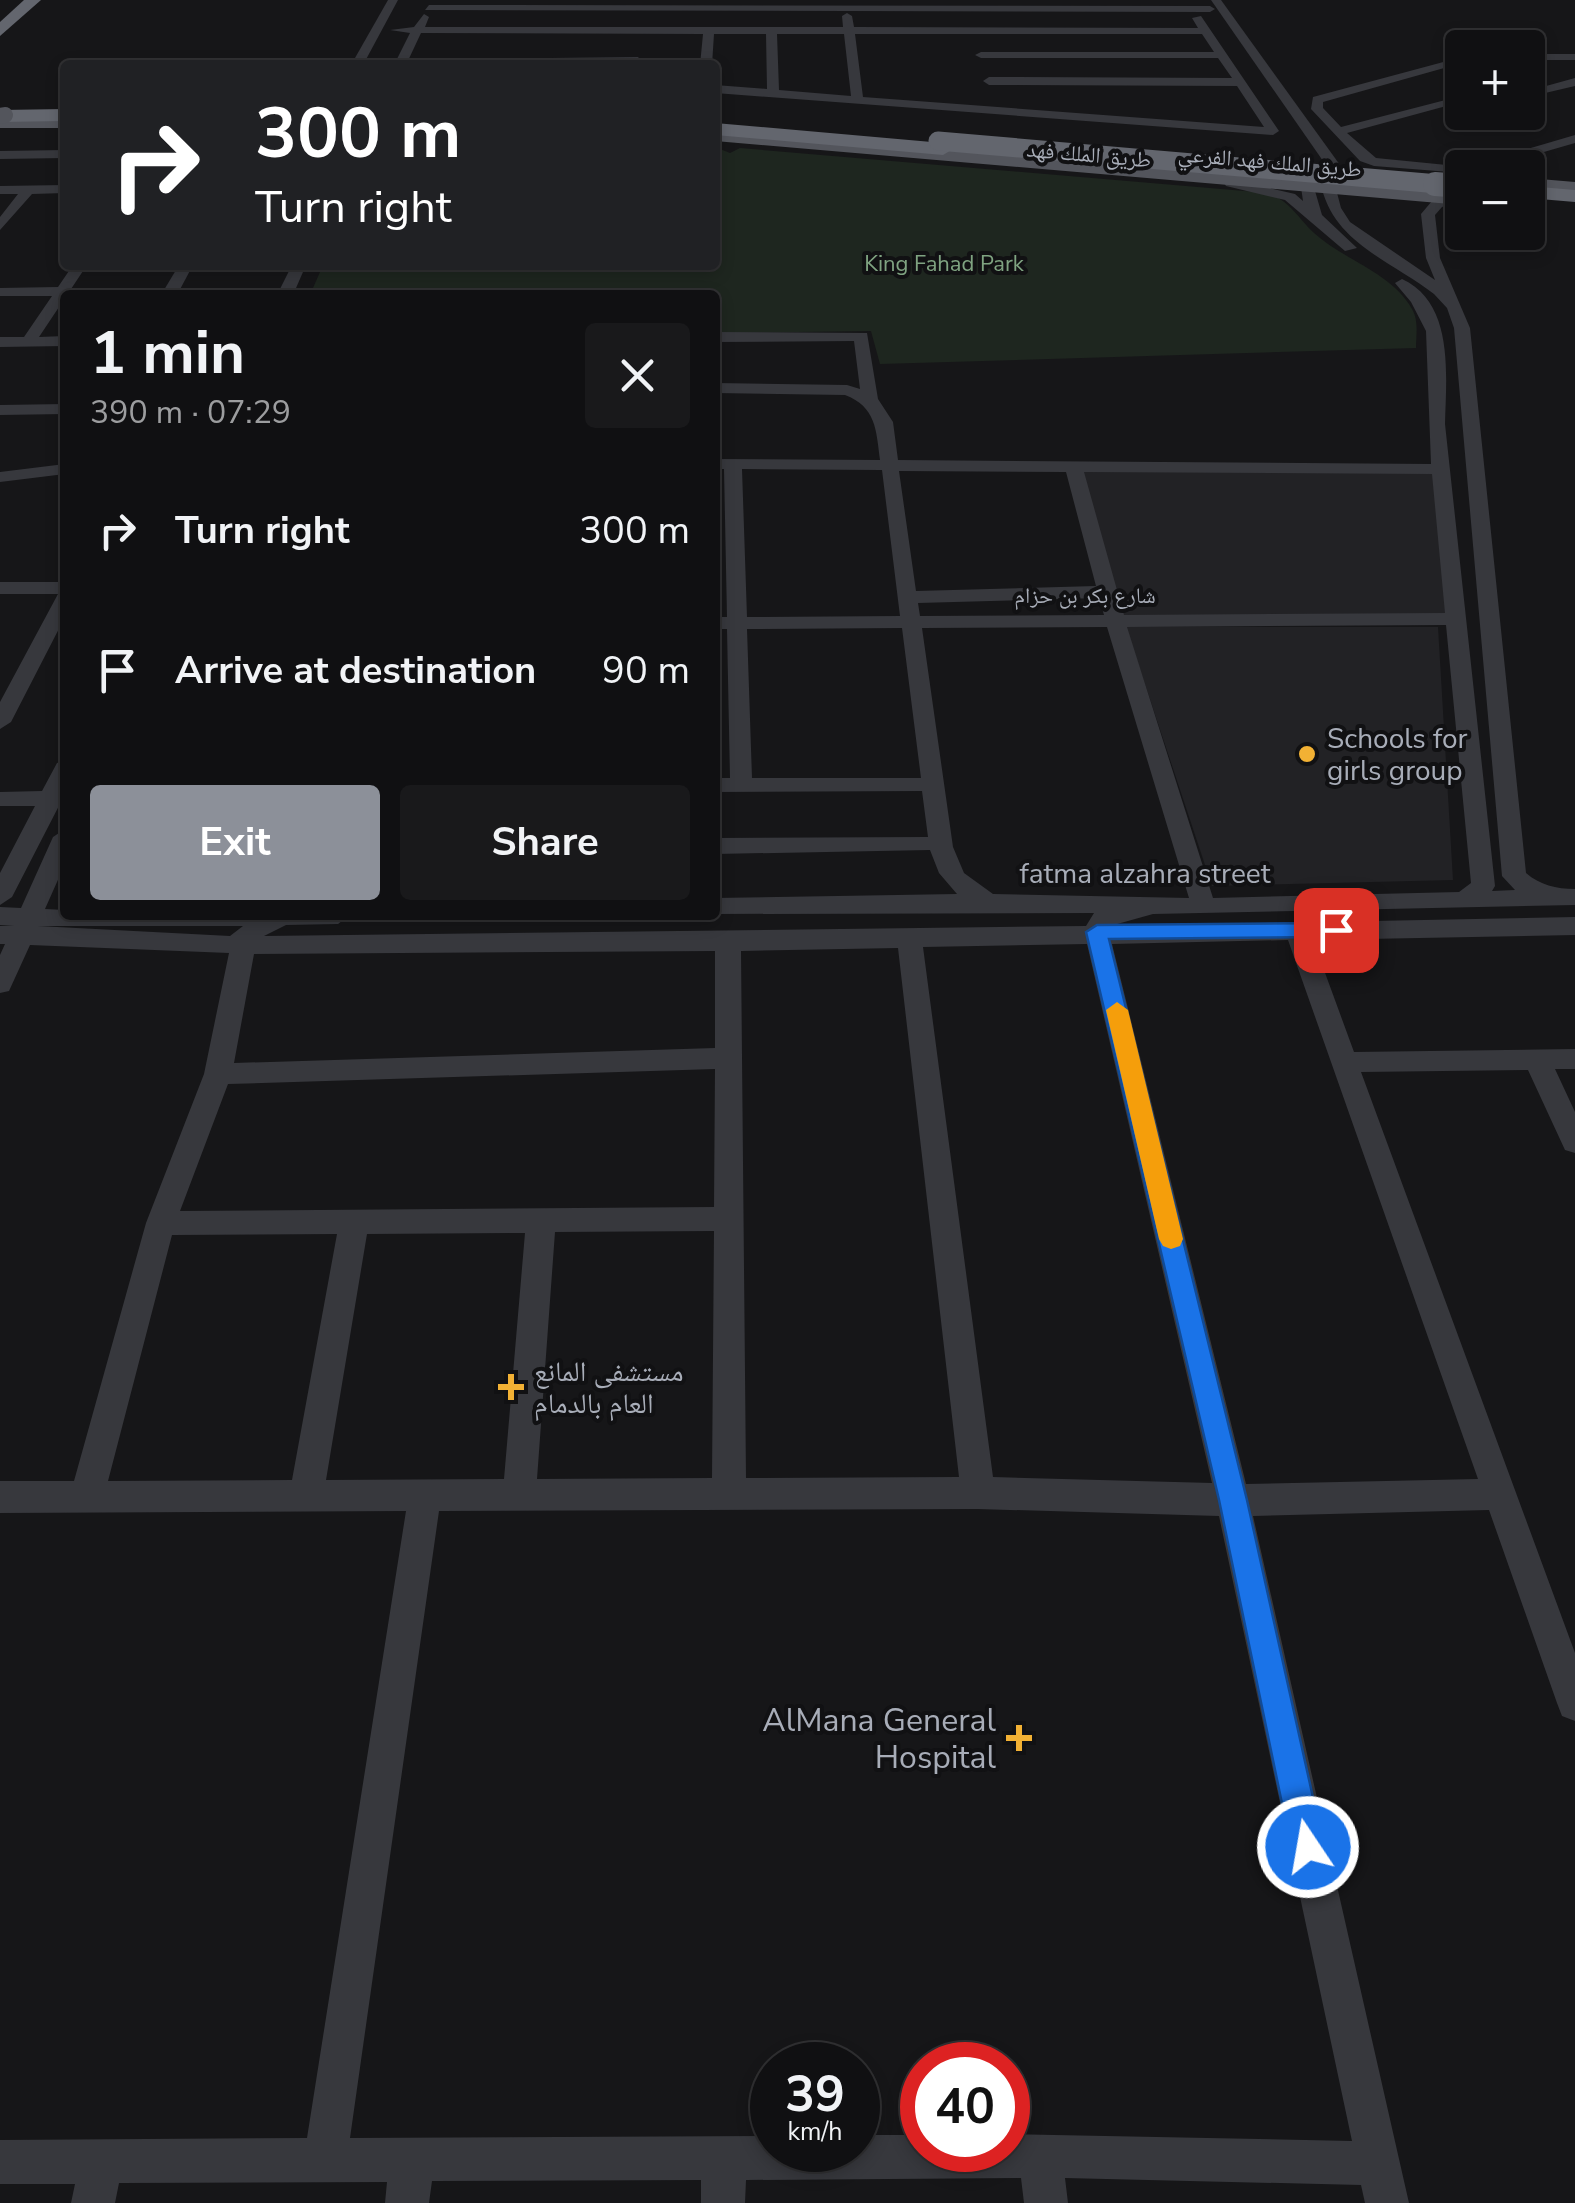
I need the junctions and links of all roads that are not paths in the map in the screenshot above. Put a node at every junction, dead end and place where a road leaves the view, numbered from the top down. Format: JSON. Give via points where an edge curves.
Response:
{"nodes":[{"id":1,"x":12,"y":0,"type":"edge"},
{"id":2,"x":33,"y":0,"type":"edge"},
{"id":3,"x":393,"y":0,"type":"edge"},
{"id":4,"x":649,"y":3,"type":"edge"},
{"id":5,"x":1210,"y":3,"type":"edge"},
{"id":6,"x":431,"y":4,"type":"edge"},
{"id":7,"x":767,"y":4,"type":"edge"},
{"id":8,"x":847,"y":4,"type":"edge"},
{"id":9,"x":924,"y":4,"type":"edge"},
{"id":10,"x":992,"y":4,"type":"edge"},
{"id":11,"x":1188,"y":4,"type":"edge"},
{"id":12,"x":966,"y":8,"type":"junction"},
{"id":13,"x":0,"y":12,"type":"edge"},
{"id":14,"x":403,"y":15,"type":"dead end"},
{"id":15,"x":394,"y":30,"type":"junction"},
{"id":16,"x":418,"y":30,"type":"junction"},
{"id":17,"x":644,"y":30,"type":"junction"},
{"id":18,"x":708,"y":30,"type":"junction"},
{"id":19,"x":769,"y":30,"type":"junction"},
{"id":20,"x":849,"y":30,"type":"junction"},
{"id":21,"x":973,"y":30,"type":"junction"},
{"id":22,"x":0,"y":31,"type":"edge"},
{"id":23,"x":1206,"y":31,"type":"junction"},
{"id":24,"x":385,"y":48,"type":"dead end"},
{"id":25,"x":980,"y":55,"type":"junction"},
{"id":26,"x":1222,"y":55,"type":"junction"},
{"id":27,"x":1545,"y":57,"type":"edge"},
{"id":28,"x":1575,"y":57,"type":"edge"},
{"id":29,"x":360,"y":60,"type":"edge"},
{"id":30,"x":403,"y":60,"type":"edge"},
{"id":31,"x":638,"y":60,"type":"edge"},
{"id":32,"x":706,"y":60,"type":"edge"},
{"id":33,"x":1445,"y":64,"type":"edge"},
{"id":34,"x":988,"y":81,"type":"junction"},
{"id":35,"x":1240,"y":82,"type":"junction"},
{"id":36,"x":1575,"y":82,"type":"edge"},
{"id":37,"x":720,"y":89,"type":"edge"},
{"id":38,"x":1545,"y":90,"type":"edge"},
{"id":39,"x":772,"y":94,"type":"junction"},
{"id":40,"x":856,"y":99,"type":"junction"},
{"id":41,"x":1445,"y":101,"type":"edge"},
{"id":42,"x":1202,"y":110,"type":"dead end"},
{"id":43,"x":1240,"y":110,"type":"dead end"},
{"id":44,"x":1258,"y":110,"type":"junction"},
{"id":45,"x":1004,"y":111,"type":"junction"},
{"id":46,"x":60,"y":117,"type":"edge"},
{"id":47,"x":60,"y":117,"type":"edge"},
{"id":48,"x":6,"y":118,"type":"edge"},
{"id":49,"x":720,"y":126,"type":"edge"},
{"id":50,"x":720,"y":126,"type":"edge"},
{"id":51,"x":720,"y":126,"type":"edge"},
{"id":52,"x":720,"y":127,"type":"edge"},
{"id":53,"x":1340,"y":131,"type":"junction"},
{"id":54,"x":1312,"y":134,"type":"junction"},
{"id":55,"x":1010,"y":140,"type":"junction"},
{"id":56,"x":1575,"y":140,"type":"edge"},
{"id":57,"x":940,"y":145,"type":"junction"},
{"id":58,"x":1538,"y":150,"type":"edge"},
{"id":59,"x":60,"y":154,"type":"edge"},
{"id":60,"x":0,"y":155,"type":"edge"},
{"id":61,"x":1309,"y":158,"type":"junction"},
{"id":62,"x":1258,"y":161,"type":"junction"},
{"id":63,"x":1335,"y":168,"type":"junction"},
{"id":64,"x":1445,"y":168,"type":"edge"},
{"id":65,"x":1445,"y":177,"type":"edge"},
{"id":66,"x":1194,"y":178,"type":"junction"},
{"id":67,"x":1246,"y":182,"type":"junction"},
{"id":68,"x":1545,"y":184,"type":"edge"},
{"id":69,"x":1308,"y":187,"type":"junction"},
{"id":70,"x":1575,"y":187,"type":"edge"},
{"id":71,"x":60,"y":189,"type":"edge"},
{"id":72,"x":1329,"y":189,"type":"junction"},
{"id":73,"x":0,"y":190,"type":"edge"},
{"id":74,"x":28,"y":190,"type":"junction"},
{"id":75,"x":1445,"y":192,"type":"edge"},
{"id":76,"x":1445,"y":195,"type":"edge"},
{"id":77,"x":1416,"y":196,"type":"junction"},
{"id":78,"x":1545,"y":196,"type":"edge"},
{"id":79,"x":1575,"y":199,"type":"edge"},
{"id":80,"x":1445,"y":201,"type":"edge"},
{"id":81,"x":1545,"y":207,"type":"edge"},
{"id":82,"x":1575,"y":209,"type":"edge"},
{"id":83,"x":1316,"y":221,"type":"junction"},
{"id":84,"x":1341,"y":222,"type":"junction"},
{"id":85,"x":0,"y":226,"type":"edge"},
{"id":86,"x":60,"y":291,"type":"edge"},
{"id":87,"x":0,"y":292,"type":"edge"},
{"id":88,"x":60,"y":294,"type":"edge"},
{"id":89,"x":1453,"y":305,"type":"junction"},
{"id":90,"x":720,"y":338,"type":"edge"},
{"id":91,"x":60,"y":341,"type":"edge"},
{"id":92,"x":0,"y":342,"type":"edge"},
{"id":93,"x":28,"y":342,"type":"junction"},
{"id":94,"x":720,"y":388,"type":"edge"},
{"id":95,"x":60,"y":397,"type":"edge"},
{"id":96,"x":0,"y":398,"type":"edge"},
{"id":97,"x":720,"y":398,"type":"edge"},
{"id":98,"x":870,"y":399,"type":"junction"},
{"id":99,"x":60,"y":409,"type":"edge"},
{"id":100,"x":0,"y":410,"type":"edge"},
{"id":101,"x":883,"y":463,"type":"junction"},
{"id":102,"x":724,"y":464,"type":"edge"},
{"id":103,"x":1073,"y":465,"type":"junction"},
{"id":104,"x":1440,"y":469,"type":"junction"},
{"id":105,"x":60,"y":470,"type":"edge"},
{"id":106,"x":0,"y":477,"type":"edge"},
{"id":107,"x":0,"y":588,"type":"edge"},
{"id":108,"x":60,"y":588,"type":"edge"},
{"id":109,"x":1108,"y":592,"type":"junction"},
{"id":110,"x":907,"y":598,"type":"junction"},
{"id":111,"x":60,"y":608,"type":"edge"},
{"id":112,"x":1454,"y":618,"type":"junction"},
{"id":113,"x":1115,"y":620,"type":"junction"},
{"id":114,"x":904,"y":621,"type":"junction"},
{"id":115,"x":726,"y":623,"type":"edge"},
{"id":116,"x":0,"y":722,"type":"edge"},
{"id":117,"x":60,"y":780,"type":"edge"},
{"id":118,"x":740,"y":785,"type":"junction"},
{"id":119,"x":918,"y":785,"type":"junction"},
{"id":120,"x":720,"y":786,"type":"edge"},
{"id":121,"x":52,"y":798,"type":"junction"},
{"id":122,"x":0,"y":799,"type":"edge"},
{"id":123,"x":925,"y":844,"type":"junction"},
{"id":124,"x":60,"y":846,"type":"edge"},
{"id":125,"x":720,"y":846,"type":"edge"},
{"id":126,"x":0,"y":897,"type":"edge"},
{"id":127,"x":1568,"y":898,"type":"edge"},
{"id":128,"x":1465,"y":900,"type":"junction"},
{"id":129,"x":933,"y":902,"type":"junction"},
{"id":130,"x":990,"y":902,"type":"junction"},
{"id":131,"x":720,"y":906,"type":"edge"},
{"id":132,"x":1152,"y":906,"type":"junction"},
{"id":133,"x":1204,"y":906,"type":"junction"},
{"id":134,"x":0,"y":916,"type":"edge"},
{"id":135,"x":219,"y":920,"type":"edge"},
{"id":136,"x":273,"y":920,"type":"edge"},
{"id":137,"x":1575,"y":926,"type":"edge"},
{"id":138,"x":16,"y":930,"type":"edge"},
{"id":139,"x":1297,"y":931,"type":"junction"},
{"id":140,"x":1097,"y":932,"type":"junction"},
{"id":141,"x":909,"y":938,"type":"junction"},
{"id":142,"x":728,"y":942,"type":"junction"},
{"id":143,"x":243,"y":946,"type":"junction"},
{"id":144,"x":0,"y":984,"type":"edge"},
{"id":145,"x":727,"y":1058,"type":"junction"},
{"id":146,"x":1538,"y":1059,"type":"junction"},
{"id":147,"x":1575,"y":1059,"type":"edge"},
{"id":148,"x":1347,"y":1062,"type":"junction"},
{"id":149,"x":218,"y":1074,"type":"junction"},
{"id":150,"x":1575,"y":1142,"type":"edge"},
{"id":151,"x":728,"y":1219,"type":"junction"},
{"id":152,"x":541,"y":1220,"type":"junction"},
{"id":153,"x":354,"y":1222,"type":"junction"},
{"id":154,"x":161,"y":1223,"type":"junction"},
{"id":155,"x":978,"y":1493,"type":"junction"},
{"id":156,"x":519,"y":1494,"type":"junction"},
{"id":157,"x":729,"y":1494,"type":"junction"},
{"id":158,"x":1500,"y":1494,"type":"junction"},
{"id":159,"x":425,"y":1495,"type":"junction"},
{"id":160,"x":87,"y":1496,"type":"junction"},
{"id":161,"x":306,"y":1496,"type":"junction"},
{"id":162,"x":0,"y":1497,"type":"edge"},
{"id":163,"x":1233,"y":1500,"type":"junction"},
{"id":164,"x":1575,"y":1703,"type":"edge"},
{"id":165,"x":1041,"y":2156,"type":"junction"},
{"id":166,"x":724,"y":2158,"type":"junction"},
{"id":167,"x":325,"y":2160,"type":"junction"},
{"id":168,"x":412,"y":2160,"type":"junction"},
{"id":169,"x":0,"y":2162,"type":"edge"},
{"id":170,"x":98,"y":2182,"type":"edge"},
{"id":171,"x":1383,"y":2183,"type":"edge"},
{"id":172,"x":407,"y":2203,"type":"edge"},
{"id":173,"x":723,"y":2203,"type":"edge"},
{"id":174,"x":1046,"y":2203,"type":"edge"}],
"edges":[{"from":1,"to":13,"type":"highway"},
{"from":2,"to":22,"type":"highway"},
{"from":3,"to":29,"type":"street"},
{"from":4,"to":6,"type":"street"},
{"from":4,"to":7,"type":"street"},
{"from":4,"to":17,"type":"street"},
{"from":5,"to":11,"type":"street"},
{"from":5,"to":54,"type":"street"},
{"from":5,"to":61,"type":"street"},
{"from":6,"to":16,"type":"street"},
{"from":7,"to":8,"type":"street"},
{"from":7,"to":19,"type":"street"},
{"from":8,"to":9,"type":"street"},
{"from":8,"to":20,"type":"street"},
{"from":9,"to":12,"type":"street"},
{"from":10,"to":11,"type":"street"},
{"from":10,"to":12,"type":"street"},
{"from":11,"to":23,"type":"street"},
{"from":12,"to":21,"type":"street"},
{"from":14,"to":15,"type":"street"},
{"from":15,"to":16,"type":"street"},
{"from":15,"to":24,"type":"street"},
{"from":16,"to":17,"type":"street"},
{"from":16,"to":30,"type":"street"},
{"from":17,"to":18,"type":"street"},
{"from":17,"to":31,"type":"street"},
{"from":18,"to":19,"type":"street"},
{"from":18,"to":32,"type":"street"},
{"from":19,"to":20,"type":"street"},
{"from":19,"to":39,"type":"street"},
{"from":20,"to":21,"type":"street"},
{"from":20,"to":40,"type":"street"},
{"from":21,"to":23,"type":"street"},
{"from":21,"to":25,"type":"street"},
{"from":23,"to":26,"type":"street"},
{"from":25,"to":26,"type":"street"},
{"from":25,"to":34,"type":"street"},
{"from":26,"to":35,"type":"street"},
{"from":27,"to":28,"type":"street"},
{"from":33,"to":53,"type":"street","via":[[1316,100]]},
{"from":34,"to":35,"type":"street"},
{"from":34,"to":45,"type":"street"},
{"from":35,"to":44,"type":"street"},
{"from":36,"to":38,"type":"street"},
{"from":37,"to":39,"type":"street"},
{"from":39,"to":40,"type":"street"},
{"from":40,"to":45,"type":"street"},
{"from":41,"to":53,"type":"street"},
{"from":42,"to":45,"type":"street"},
{"from":43,"to":44,"type":"street"},
{"from":44,"to":45,"type":"street","via":[[1272,131]]},
{"from":45,"to":55,"type":"street"},
{"from":46,"to":48,"type":"highway"},
{"from":47,"to":48,"type":"main road"},
{"from":49,"to":55,"type":"main road","name":"طريق الملك فهد الفرعي"},
{"from":50,"to":57,"type":"highway","name":"طريق الملك فهد"},
{"from":51,"to":57,"type":"highway","name":"طريق الملك فهد"},
{"from":52,"to":66,"type":"main road","name":"طريق الملك فهد الفرعي"},
{"from":53,"to":54,"type":"street"},
{"from":53,"to":64,"type":"street","via":[[1374,162]]},
{"from":54,"to":63,"type":"street"},
{"from":55,"to":62,"type":"main road","name":"طريق الملك فهد الفرعي"},
{"from":56,"to":58,"type":"street"},
{"from":57,"to":75,"type":"highway","name":"طريق الملك فهد","bridge":true},
{"from":59,"to":60,"type":"street"},
{"from":61,"to":62,"type":"main road","name":"طريق الملك فهد الفرعي"},
{"from":61,"to":63,"type":"main road","name":"طريق الملك فهد الفرعي"},
{"from":61,"to":69,"type":"main road"},
{"from":62,"to":67,"type":"street","via":[[1270,173]]},
{"from":63,"to":65,"type":"main road","name":"طريق الملك فهد الفرعي"},
{"from":63,"to":72,"type":"main road"},
{"from":66,"to":67,"type":"main road","name":"طريق الملك فهد الفرعي"},
{"from":66,"to":83,"type":"street","via":[[1276,191]]},
{"from":67,"to":69,"type":"main road","name":"طريق الملك فهد الفرعي"},
{"from":68,"to":70,"type":"main road"},
{"from":69,"to":72,"type":"main road","name":"طريق الملك فهد الفرعي"},
{"from":69,"to":83,"type":"street"},
{"from":71,"to":74,"type":"street"},
{"from":72,"to":77,"type":"main road","name":"طريق الملك فهد الفرعي"},
{"from":72,"to":84,"type":"street"},
{"from":73,"to":74,"type":"street"},
{"from":74,"to":85,"type":"street"},
{"from":76,"to":77,"type":"main road","name":"طريق الملك فهد الفرعي"},
{"from":77,"to":84,"type":"street","via":[[1344,201],[1338,206]]},
{"from":78,"to":79,"type":"highway"},
{"from":80,"to":89,"type":"street","via":[[1428,214],[1432,258]]},
{"from":81,"to":82,"type":"main road"},
{"from":83,"to":104,"type":"street","via":[[1426,306],[1438,348]]},
{"from":84,"to":89,"type":"street"},
{"from":86,"to":87,"type":"street"},
{"from":88,"to":93,"type":"street"},
{"from":89,"to":127,"type":"street","via":[[1462,328],[1514,876],[1526,887]]},
{"from":90,"to":98,"type":"street","via":[[862,336]]},
{"from":91,"to":93,"type":"street"},
{"from":92,"to":93,"type":"street"},
{"from":94,"to":98,"type":"street","via":[[824,387]]},
{"from":95,"to":96,"type":"street"},
{"from":97,"to":101,"type":"street","via":[[854,401],[870,410]]},
{"from":98,"to":101,"type":"street","via":[[884,422]]},
{"from":99,"to":100,"type":"street"},
{"from":101,"to":102,"type":"street"},
{"from":101,"to":103,"type":"street"},
{"from":101,"to":110,"type":"street"},
{"from":101,"to":114,"type":"street"},
{"from":102,"to":115,"type":"street"},
{"from":103,"to":104,"type":"street"},
{"from":103,"to":109,"type":"street"},
{"from":104,"to":112,"type":"street"},
{"from":105,"to":106,"type":"street"},
{"from":107,"to":108,"type":"street"},
{"from":109,"to":110,"type":"street"},
{"from":109,"to":113,"type":"street"},
{"from":110,"to":114,"type":"street"},
{"from":111,"to":116,"type":"street"},
{"from":112,"to":113,"type":"street","name":"شارع بكر بن حزام"},
{"from":112,"to":128,"type":"street","via":[[1483,886]]},
{"from":113,"to":114,"type":"street","name":"شارع بكر بن حزام"},
{"from":113,"to":133,"type":"street"},
{"from":114,"to":115,"type":"street","name":"شارع بكر بن حزام"},
{"from":114,"to":119,"type":"street"},
{"from":114,"to":130,"type":"street","via":[[940,848],[949,877]]},
{"from":115,"to":118,"type":"street"},
{"from":117,"to":121,"type":"street"},
{"from":118,"to":119,"type":"street"},
{"from":118,"to":120,"type":"street"},
{"from":119,"to":123,"type":"street"},
{"from":121,"to":122,"type":"street"},
{"from":121,"to":126,"type":"street"},
{"from":123,"to":125,"type":"street"},
{"from":123,"to":129,"type":"street"},
{"from":124,"to":138,"type":"street"},
{"from":127,"to":128,"type":"street","name":"fatma alzahra street"},
{"from":128,"to":133,"type":"street","name":"fatma alzahra street"},
{"from":129,"to":130,"type":"street","name":"fatma alzahra street"},
{"from":129,"to":131,"type":"street","name":"fatma alzahra street"},
{"from":130,"to":132,"type":"street","name":"fatma alzahra street"},
{"from":132,"to":133,"type":"street","name":"fatma alzahra street"},
{"from":132,"to":140,"type":"street","via":[[1099,920]]},
{"from":134,"to":138,"type":"street"},
{"from":135,"to":138,"type":"street"},
{"from":136,"to":143,"type":"street","via":[[249,931]]},
{"from":137,"to":139,"type":"street"},
{"from":138,"to":143,"type":"street"},
{"from":138,"to":144,"type":"street"},
{"from":139,"to":140,"type":"street"},
{"from":139,"to":148,"type":"street"},
{"from":140,"to":141,"type":"street"},
{"from":140,"to":163,"type":"street"},
{"from":141,"to":142,"type":"street"},
{"from":141,"to":155,"type":"street"},
{"from":142,"to":143,"type":"street"},
{"from":142,"to":145,"type":"street"},
{"from":143,"to":149,"type":"street"},
{"from":145,"to":149,"type":"street"},
{"from":145,"to":151,"type":"street"},
{"from":146,"to":147,"type":"street"},
{"from":146,"to":148,"type":"street"},
{"from":146,"to":150,"type":"street"},
{"from":148,"to":158,"type":"street"},
{"from":149,"to":154,"type":"street"},
{"from":151,"to":152,"type":"street"},
{"from":151,"to":157,"type":"street"},
{"from":152,"to":153,"type":"street"},
{"from":152,"to":156,"type":"street"},
{"from":153,"to":154,"type":"street"},
{"from":153,"to":161,"type":"street"},
{"from":154,"to":160,"type":"street"},
{"from":155,"to":157,"type":"street"},
{"from":155,"to":163,"type":"street"},
{"from":156,"to":157,"type":"street"},
{"from":156,"to":159,"type":"street"},
{"from":158,"to":163,"type":"street"},
{"from":158,"to":164,"type":"street"},
{"from":159,"to":161,"type":"street"},
{"from":159,"to":167,"type":"street"},
{"from":160,"to":161,"type":"street"},
{"from":160,"to":162,"type":"street"},
{"from":163,"to":171,"type":"street"},
{"from":165,"to":166,"type":"street"},
{"from":165,"to":171,"type":"street"},
{"from":165,"to":174,"type":"street"},
{"from":166,"to":168,"type":"street"},
{"from":166,"to":173,"type":"street"},
{"from":167,"to":168,"type":"street"},
{"from":167,"to":170,"type":"street"},
{"from":168,"to":172,"type":"street"},
{"from":169,"to":170,"type":"street"}]}
